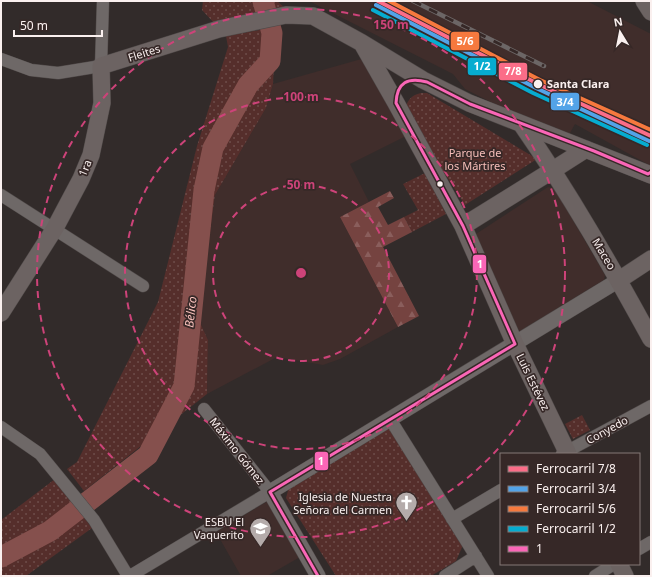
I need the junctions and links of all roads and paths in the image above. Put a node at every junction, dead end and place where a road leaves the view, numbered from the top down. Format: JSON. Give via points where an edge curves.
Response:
{"nodes":[{"id":1,"x":103,"y":1,"type":"edge"},
{"id":2,"x":644,"y":1,"type":"edge"},
{"id":3,"x":651,"y":12,"type":"edge"},
{"id":4,"x":362,"y":43,"type":"junction"},
{"id":5,"x":1,"y":58,"type":"edge"},
{"id":6,"x":101,"y":66,"type":"junction"},
{"id":7,"x":422,"y":80,"type":"junction"},
{"id":8,"x":396,"y":103,"type":"junction"},
{"id":9,"x":522,"y":125,"type":"junction"},
{"id":10,"x":586,"y":149,"type":"junction"},
{"id":11,"x":553,"y":170,"type":"junction"},
{"id":12,"x":650,"y":174,"type":"edge"},
{"id":13,"x":1,"y":195,"type":"edge"},
{"id":14,"x":463,"y":226,"type":"junction"},
{"id":15,"x":54,"y":228,"type":"junction"},
{"id":16,"x":651,"y":259,"type":"edge"},
{"id":17,"x":619,"y":280,"type":"junction"},
{"id":18,"x":143,"y":286,"type":"dead end"},
{"id":19,"x":1,"y":314,"type":"edge"},
{"id":20,"x":651,"y":339,"type":"edge"},
{"id":21,"x":515,"y":344,"type":"junction"},
{"id":22,"x":651,"y":406,"type":"edge"},
{"id":23,"x":204,"y":410,"type":"dead end"},
{"id":24,"x":390,"y":420,"type":"junction"},
{"id":25,"x":1,"y":428,"type":"edge"},
{"id":26,"x":566,"y":453,"type":"edge"},
{"id":27,"x":500,"y":491,"type":"edge"},
{"id":28,"x":270,"y":492,"type":"junction"},
{"id":29,"x":452,"y":519,"type":"junction"},
{"id":30,"x":651,"y":542,"type":"edge"},
{"id":31,"x":640,"y":548,"type":"edge"},
{"id":32,"x":476,"y":556,"type":"junction"},
{"id":33,"x":612,"y":565,"type":"edge"},
{"id":34,"x":620,"y":565,"type":"edge"},
{"id":35,"x":129,"y":576,"type":"edge"},
{"id":36,"x":318,"y":576,"type":"edge"},
{"id":37,"x":445,"y":576,"type":"edge"},
{"id":38,"x":488,"y":576,"type":"edge"},
{"id":39,"x":595,"y":576,"type":"edge"},
{"id":40,"x":625,"y":576,"type":"edge"}],
"edges":[{"from":1,"to":6,"type":"street","name":"1ra"},
{"from":2,"to":3,"type":"main road"},
{"from":4,"to":6,"type":"main road","name":"Fleites","via":[[313,16],[286,15],[219,29]]},
{"from":4,"to":7,"type":"main road"},
{"from":4,"to":8,"type":"main road","name":"Luis Estévez"},
{"from":5,"to":6,"type":"street","name":"Fleites","via":[[31,70],[58,73]]},
{"from":6,"to":15,"type":"main road","name":"1ra","via":[[102,103],[91,155]]},
{"from":7,"to":8,"type":"main road","via":[[410,80],[402,85],[397,92]]},
{"from":7,"to":9,"type":"main road"},
{"from":8,"to":14,"type":"main road","name":"Luis Estévez"},
{"from":9,"to":10,"type":"main road"},
{"from":9,"to":11,"type":"main road"},
{"from":10,"to":11,"type":"main road"},
{"from":10,"to":12,"type":"main road"},
{"from":11,"to":14,"type":"main road"},
{"from":11,"to":17,"type":"main road","name":"Maceo"},
{"from":13,"to":15,"type":"street"},
{"from":14,"to":21,"type":"main road","name":"Luis Estévez"},
{"from":15,"to":18,"type":"street"},
{"from":15,"to":19,"type":"main road","name":"1ra"},
{"from":16,"to":17,"type":"main road"},
{"from":17,"to":20,"type":"main road","name":"Maceo"},
{"from":17,"to":21,"type":"street"},
{"from":21,"to":24,"type":"street"},
{"from":21,"to":26,"type":"main road","name":"Luis Estévez"},
{"from":22,"to":26,"type":"street","name":"Conyedo"},
{"from":23,"to":28,"type":"street","name":"Máximo Gómez"},
{"from":24,"to":28,"type":"street"},
{"from":24,"to":29,"type":"street"},
{"from":25,"to":35,"type":"street","via":[[40,454],[94,520]]},
{"from":27,"to":29,"type":"street"},
{"from":28,"to":35,"type":"street"},
{"from":28,"to":36,"type":"street","name":"Máximo Gómez"},
{"from":29,"to":32,"type":"street"},
{"from":30,"to":31,"type":"street"},
{"from":32,"to":37,"type":"street"},
{"from":32,"to":38,"type":"street"},
{"from":33,"to":39,"type":"street"},
{"from":34,"to":40,"type":"main road"}]}
